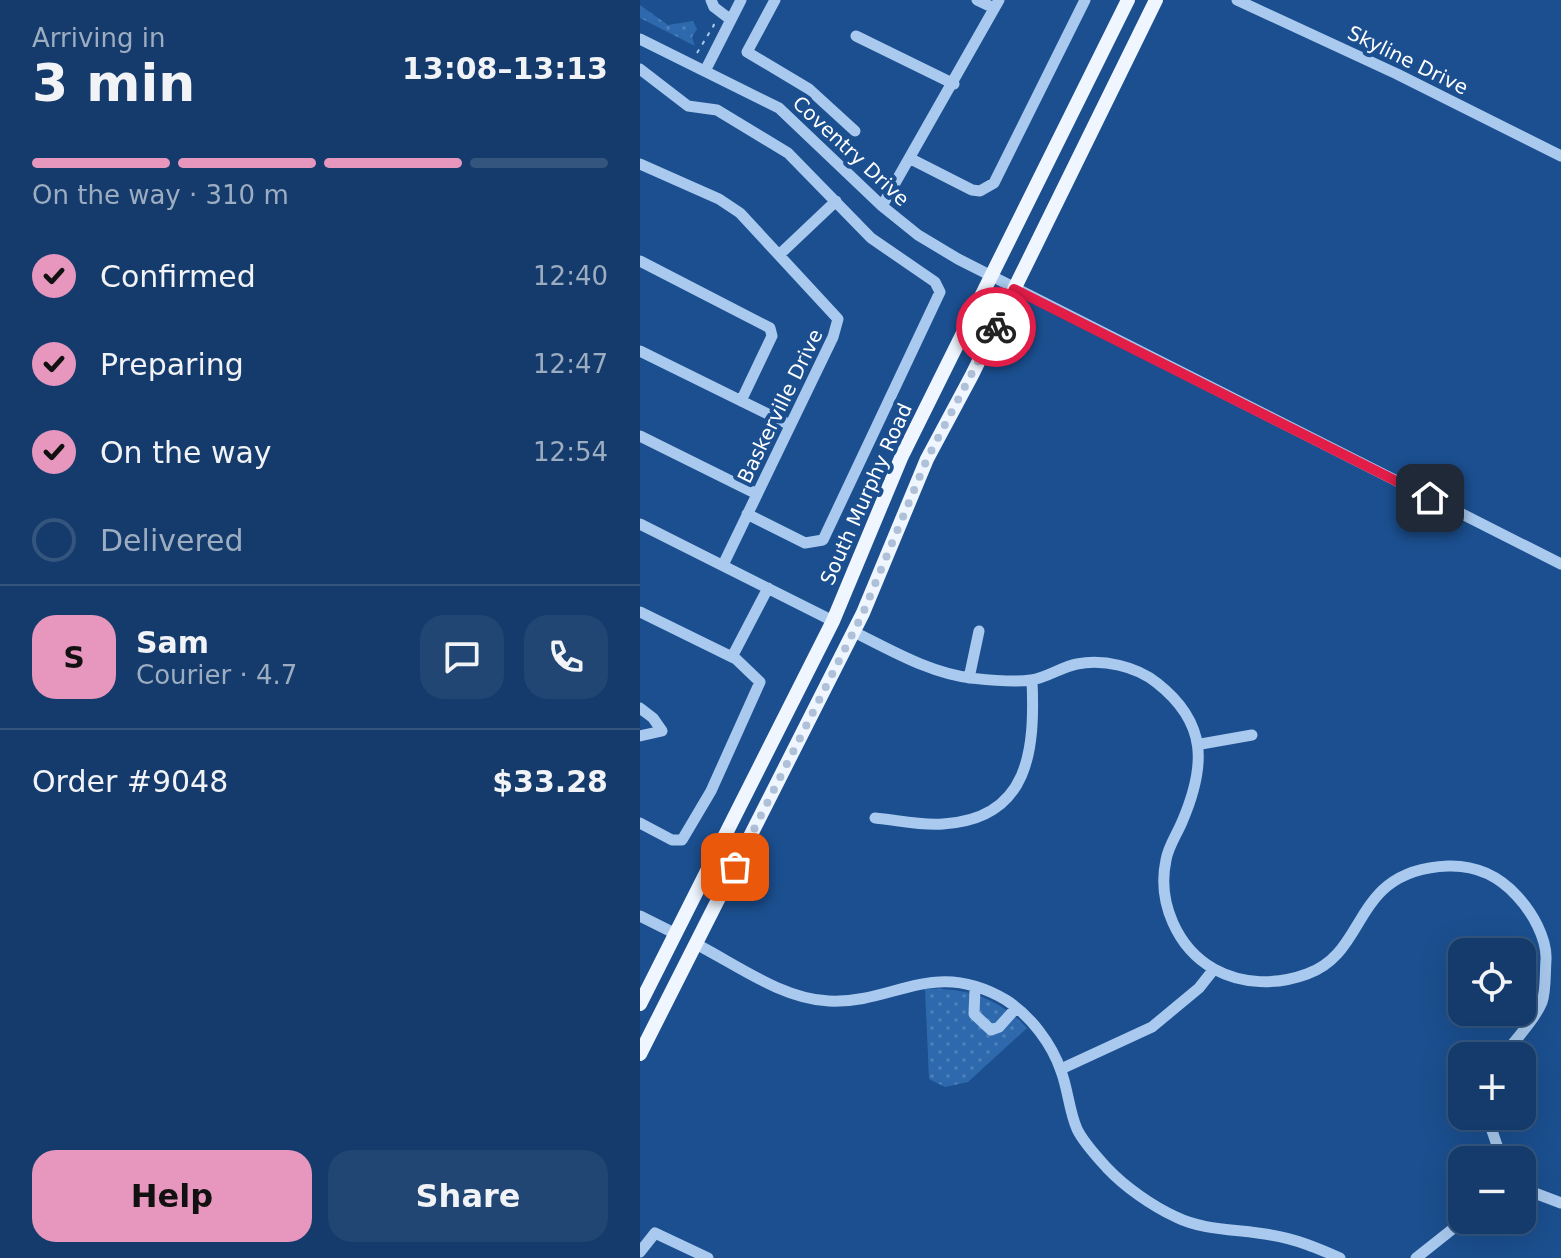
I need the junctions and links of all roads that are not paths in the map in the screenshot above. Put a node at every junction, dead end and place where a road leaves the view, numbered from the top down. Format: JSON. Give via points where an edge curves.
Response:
{"nodes":[{"id":1,"x":711,"y":0,"type":"edge"},
{"id":2,"x":741,"y":0,"type":"edge"},
{"id":3,"x":775,"y":0,"type":"edge"},
{"id":4,"x":977,"y":0,"type":"edge"},
{"id":5,"x":1085,"y":0,"type":"edge"},
{"id":6,"x":1128,"y":0,"type":"edge"},
{"id":7,"x":1156,"y":0,"type":"edge"},
{"id":8,"x":1237,"y":0,"type":"edge"},
{"id":9,"x":996,"y":4,"type":"edge"},
{"id":10,"x":731,"y":20,"type":"junction"},
{"id":11,"x":856,"y":36,"type":"dead end"},
{"id":12,"x":640,"y":39,"type":"edge"},
{"id":13,"x":640,"y":69,"type":"edge"},
{"id":14,"x":705,"y":71,"type":"junction"},
{"id":15,"x":954,"y":84,"type":"junction"},
{"id":16,"x":855,"y":131,"type":"dead end"},
{"id":17,"x":1561,"y":156,"type":"edge"},
{"id":18,"x":911,"y":159,"type":"junction"},
{"id":19,"x":640,"y":164,"type":"edge"},
{"id":20,"x":836,"y":201,"type":"junction"},
{"id":21,"x":882,"y":206,"type":"junction"},
{"id":22,"x":779,"y":255,"type":"junction"},
{"id":23,"x":640,"y":261,"type":"edge"},
{"id":24,"x":992,"y":275,"type":"junction"},
{"id":25,"x":1014,"y":289,"type":"junction"},
{"id":26,"x":640,"y":351,"type":"edge"},
{"id":27,"x":741,"y":401,"type":"junction"},
{"id":28,"x":790,"y":425,"type":"junction"},
{"id":29,"x":640,"y":436,"type":"edge"},
{"id":30,"x":757,"y":494,"type":"junction"},
{"id":31,"x":747,"y":514,"type":"junction"},
{"id":32,"x":640,"y":524,"type":"edge"},
{"id":33,"x":1561,"y":564,"type":"edge"},
{"id":34,"x":723,"y":565,"type":"junction"},
{"id":35,"x":768,"y":588,"type":"junction"},
{"id":36,"x":640,"y":612,"type":"edge"},
{"id":37,"x":833,"y":621,"type":"junction"},
{"id":38,"x":979,"y":631,"type":"dead end"},
{"id":39,"x":854,"y":632,"type":"junction"},
{"id":40,"x":732,"y":657,"type":"junction"},
{"id":41,"x":969,"y":678,"type":"junction"},
{"id":42,"x":1032,"y":680,"type":"junction"},
{"id":43,"x":640,"y":708,"type":"edge"},
{"id":44,"x":1252,"y":735,"type":"dead end"},
{"id":45,"x":640,"y":736,"type":"edge"},
{"id":46,"x":1201,"y":744,"type":"junction"},
{"id":47,"x":875,"y":818,"type":"dead end"},
{"id":48,"x":640,"y":823,"type":"edge"},
{"id":49,"x":640,"y":916,"type":"edge"},
{"id":50,"x":676,"y":934,"type":"junction"},
{"id":51,"x":696,"y":944,"type":"junction"},
{"id":52,"x":1214,"y":969,"type":"junction"},
{"id":53,"x":975,"y":988,"type":"junction"},
{"id":54,"x":640,"y":1004,"type":"edge"},
{"id":55,"x":1016,"y":1008,"type":"junction"},
{"id":56,"x":1513,"y":1042,"type":"edge"},
{"id":57,"x":640,"y":1054,"type":"edge"},
{"id":58,"x":1061,"y":1069,"type":"junction"},
{"id":59,"x":1536,"y":1194,"type":"edge"},
{"id":60,"x":1561,"y":1203,"type":"edge"},
{"id":61,"x":1448,"y":1233,"type":"edge"},
{"id":62,"x":640,"y":1252,"type":"edge"},
{"id":63,"x":708,"y":1258,"type":"edge"},
{"id":64,"x":1340,"y":1258,"type":"edge"},
{"id":65,"x":1416,"y":1258,"type":"edge"}],
"edges":[{"from":1,"to":10,"type":"street"},
{"from":2,"to":10,"type":"street"},
{"from":3,"to":16,"type":"street","via":[[747,52],[809,89]]},
{"from":4,"to":9,"type":"street"},
{"from":5,"to":18,"type":"street","via":[[994,183],[972,190]]},
{"from":6,"to":24,"type":"main road","name":"South Murphy Road"},
{"from":7,"to":25,"type":"main road","name":"South Murphy Road"},
{"from":8,"to":17,"type":"street","name":"Skyline Drive"},
{"from":9,"to":15,"type":"street"},
{"from":10,"to":14,"type":"street"},
{"from":11,"to":15,"type":"street"},
{"from":12,"to":14,"type":"street","name":"Coventry Drive"},
{"from":13,"to":20,"type":"street","via":[[688,106],[717,110],[764,136]]},
{"from":14,"to":21,"type":"street","name":"Coventry Drive","via":[[779,108]]},
{"from":15,"to":18,"type":"street"},
{"from":18,"to":21,"type":"street"},
{"from":19,"to":22,"type":"street","name":"Baskerville Drive","via":[[719,199],[740,213]]},
{"from":20,"to":22,"type":"street"},
{"from":20,"to":31,"type":"street","via":[[871,238],[935,282],[940,292],[823,540],[805,543]]},
{"from":21,"to":24,"type":"street","name":"Coventry Drive","via":[[918,235]]},
{"from":22,"to":28,"type":"street","name":"Baskerville Drive","via":[[838,319]]},
{"from":23,"to":27,"type":"street","via":[[770,328],[772,336]]},
{"from":24,"to":25,"type":"street","name":"Coventry Drive"},
{"from":24,"to":37,"type":"main road","name":"South Murphy Road","via":[[901,458]]},
{"from":25,"to":33,"type":"street","name":"Coventry Drive"},
{"from":25,"to":39,"type":"main road","name":"South Murphy Road","via":[[927,459]]},
{"from":26,"to":27,"type":"street"},
{"from":27,"to":28,"type":"street"},
{"from":28,"to":30,"type":"street","name":"Baskerville Drive"},
{"from":29,"to":30,"type":"street"},
{"from":30,"to":31,"type":"street","name":"Baskerville Drive"},
{"from":31,"to":34,"type":"street","name":"Baskerville Drive"},
{"from":32,"to":34,"type":"street"},
{"from":34,"to":35,"type":"street"},
{"from":35,"to":37,"type":"street"},
{"from":35,"to":40,"type":"street"},
{"from":36,"to":40,"type":"street"},
{"from":37,"to":39,"type":"main road"},
{"from":37,"to":50,"type":"main road","name":"South Murphy Road"},
{"from":38,"to":41,"type":"street"},
{"from":39,"to":41,"type":"street","via":[[912,661]]},
{"from":39,"to":51,"type":"main road","name":"South Murphy Road"},
{"from":40,"to":48,"type":"street","via":[[760,682],[711,791],[682,840]]},
{"from":41,"to":42,"type":"street"},
{"from":42,"to":46,"type":"street","via":[[1077,664],[1129,668],[1175,698]]},
{"from":42,"to":47,"type":"street","via":[[1032,752],[1025,774],[1009,795],[969,821],[941,825]]},
{"from":43,"to":45,"type":"street","via":[[662,731]]},
{"from":44,"to":46,"type":"street"},
{"from":46,"to":52,"type":"street","via":[[1194,794],[1166,859],[1164,882],[1174,927]]},
{"from":49,"to":50,"type":"street"},
{"from":50,"to":51,"type":"main road"},
{"from":50,"to":54,"type":"main road","name":"South Murphy Road"},
{"from":51,"to":53,"type":"street","via":[[797,997],[860,1000],[941,981]]},
{"from":51,"to":57,"type":"main road","name":"South Murphy Road"},
{"from":52,"to":56,"type":"street","via":[[1258,984],[1310,974],[1341,950],[1387,884],[1424,867],[1468,866],[1506,883],[1530,910],[1546,950],[1542,1002]]},
{"from":52,"to":58,"type":"street","via":[[1152,1027]]},
{"from":53,"to":55,"type":"street"},
{"from":53,"to":55,"type":"street","via":[[974,1014],[991,1030]]},
{"from":55,"to":58,"type":"street","via":[[1030,1020]]},
{"from":58,"to":64,"type":"street","via":[[1077,1130],[1129,1187],[1177,1218],[1306,1243]]},
{"from":59,"to":60,"type":"street"},
{"from":61,"to":65,"type":"street"},
{"from":62,"to":63,"type":"street","via":[[655,1233]]}]}
